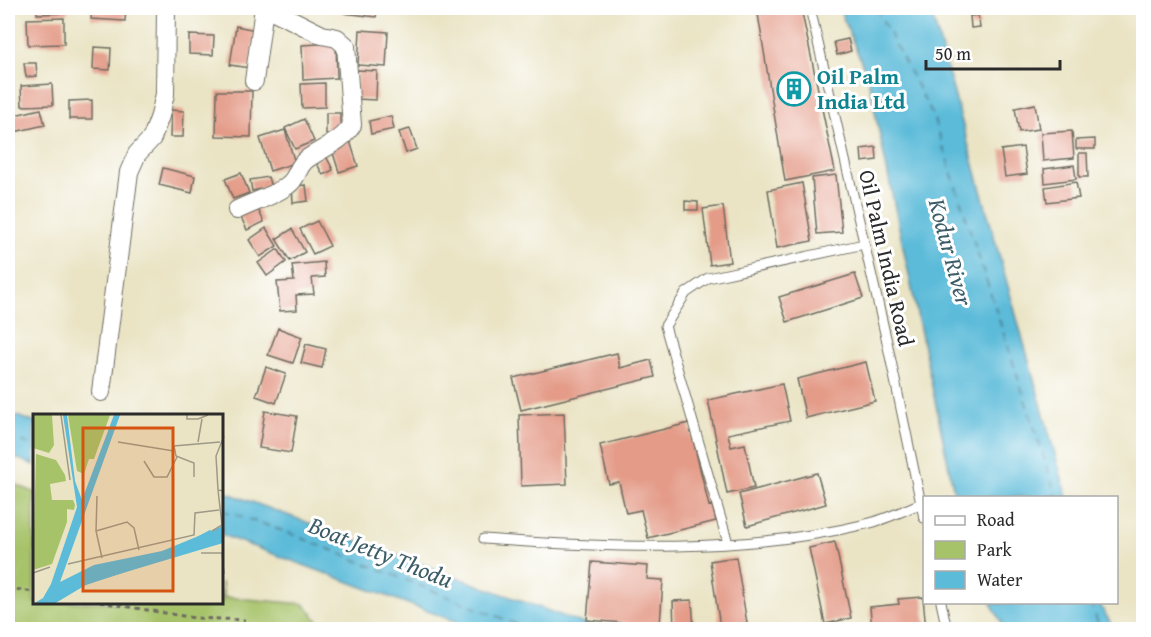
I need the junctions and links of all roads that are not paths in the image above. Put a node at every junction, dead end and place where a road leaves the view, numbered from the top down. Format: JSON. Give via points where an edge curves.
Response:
{"nodes":[{"id":1,"x":166,"y":8,"type":"edge"},
{"id":2,"x":266,"y":8,"type":"edge"},
{"id":3,"x":810,"y":8,"type":"edge"},
{"id":4,"x":254,"y":81,"type":"dead end"},
{"id":5,"x":237,"y":210,"type":"dead end"},
{"id":6,"x":864,"y":244,"type":"junction"},
{"id":7,"x":101,"y":392,"type":"dead end"},
{"id":8,"x":922,"y":503,"type":"junction"},
{"id":9,"x":923,"y":510,"type":"edge"},
{"id":10,"x":484,"y":539,"type":"dead end"},
{"id":11,"x":728,"y":543,"type":"junction"},
{"id":12,"x":940,"y":604,"type":"edge"},
{"id":13,"x":947,"y":630,"type":"edge"}],
"edges":[{"from":1,"to":7,"type":"street","via":[[165,94],[152,138],[129,172]]},
{"from":2,"to":4,"type":"street"},
{"from":2,"to":5,"type":"street","via":[[337,38],[346,46],[352,125],[347,134],[304,160],[287,186]]},
{"from":3,"to":6,"type":"lane","name":"Oil Palm India Road"},
{"from":6,"to":8,"type":"lane","name":"Oil Palm India Road"},
{"from":6,"to":11,"type":"lane","via":[[708,278],[686,293],[664,326]]},
{"from":8,"to":9,"type":"lane","name":"Oil Palm India Road"},
{"from":8,"to":11,"type":"lane","via":[[868,524],[798,537]]},
{"from":10,"to":11,"type":"lane","via":[[573,546]]},
{"from":12,"to":13,"type":"lane"}]}
